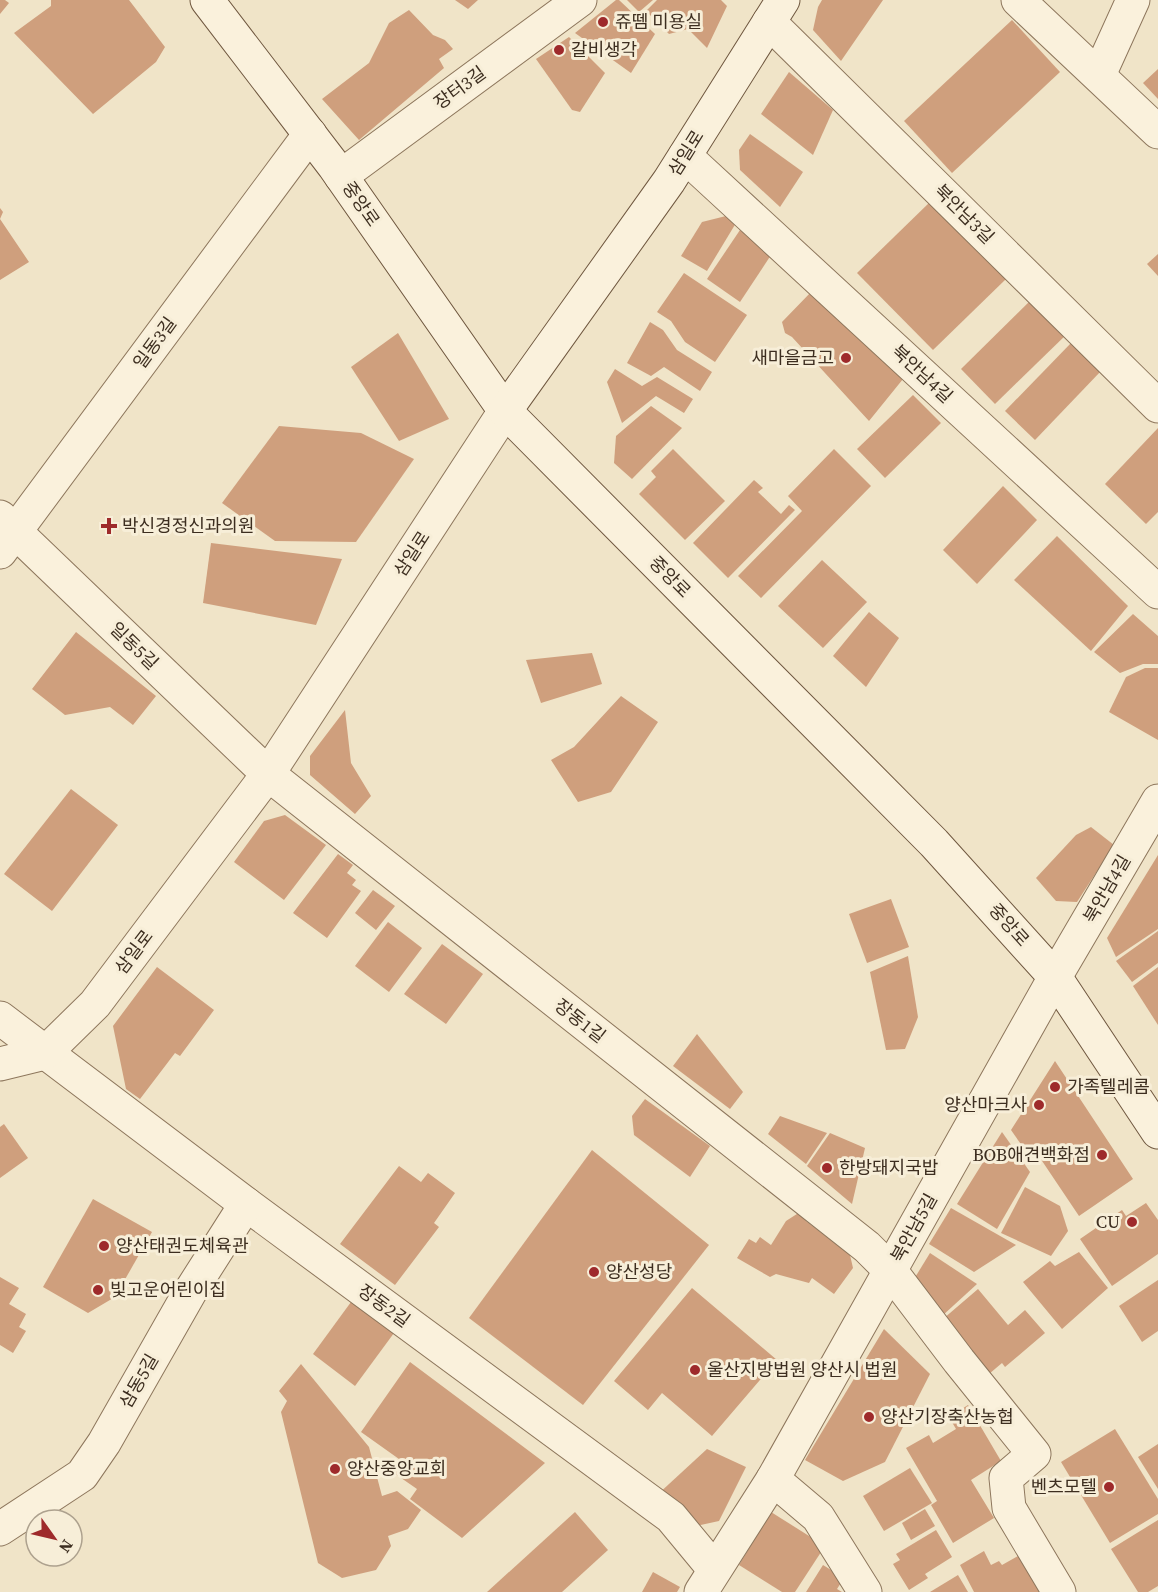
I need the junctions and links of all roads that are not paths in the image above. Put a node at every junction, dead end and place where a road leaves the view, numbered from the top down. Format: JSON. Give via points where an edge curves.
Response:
{"nodes":[{"id":1,"x":207,"y":0,"type":"edge"},
{"id":2,"x":580,"y":0,"type":"edge"},
{"id":3,"x":1018,"y":0,"type":"edge"},
{"id":4,"x":1133,"y":0,"type":"edge"},
{"id":5,"x":776,"y":11,"type":"edge"},
{"id":6,"x":1099,"y":75,"type":"junction"},
{"id":7,"x":1158,"y":132,"type":"edge"},
{"id":8,"x":310,"y":134,"type":"junction"},
{"id":9,"x":685,"y":156,"type":"junction"},
{"id":10,"x":340,"y":176,"type":"junction"},
{"id":11,"x":1158,"y":406,"type":"edge"},
{"id":12,"x":506,"y":411,"type":"junction"},
{"id":13,"x":5,"y":534,"type":"edge"},
{"id":14,"x":1158,"y":592,"type":"edge"},
{"id":15,"x":267,"y":774,"type":"junction"},
{"id":16,"x":1158,"y":801,"type":"edge"},
{"id":17,"x":1055,"y":977,"type":"junction"},
{"id":18,"x":0,"y":1018,"type":"edge"},
{"id":19,"x":45,"y":1053,"type":"junction"},
{"id":20,"x":0,"y":1064,"type":"edge"},
{"id":21,"x":1158,"y":1132,"type":"edge"},
{"id":22,"x":246,"y":1204,"type":"junction"},
{"id":23,"x":890,"y":1270,"type":"junction"},
{"id":24,"x":773,"y":1479,"type":"junction"},
{"id":25,"x":0,"y":1529,"type":"edge"},
{"id":26,"x":707,"y":1581,"type":"edge"},
{"id":27,"x":865,"y":1592,"type":"edge"},
{"id":28,"x":1059,"y":1592,"type":"edge"}],
"edges":[{"from":1,"to":8,"type":"street","name":"중앙로"},
{"from":2,"to":10,"type":"street","name":"장터3길"},
{"from":3,"to":6,"type":"street"},
{"from":4,"to":6,"type":"street"},
{"from":5,"to":9,"type":"street","name":"삼일로"},
{"from":5,"to":11,"type":"street","name":"북안남3길"},
{"from":6,"to":7,"type":"street"},
{"from":8,"to":10,"type":"street","name":"중앙로"},
{"from":8,"to":13,"type":"street","name":"일동3길"},
{"from":9,"to":12,"type":"street","name":"삼일로"},
{"from":9,"to":14,"type":"street","name":"북안남4길"},
{"from":10,"to":12,"type":"street","name":"중앙로"},
{"from":12,"to":15,"type":"street","name":"삼일로"},
{"from":12,"to":17,"type":"street","name":"중앙로","via":[[926,834]]},
{"from":13,"to":15,"type":"street","name":"일동5길"},
{"from":15,"to":19,"type":"street","name":"삼일로","via":[[95,1004]]},
{"from":15,"to":23,"type":"street","name":"장동1길","via":[[867,1247]]},
{"from":16,"to":17,"type":"street","name":"북안남4길"},
{"from":17,"to":21,"type":"street","name":"중앙로"},
{"from":17,"to":23,"type":"street","name":"북안남5길"},
{"from":18,"to":19,"type":"street","name":"장동2길"},
{"from":19,"to":20,"type":"street"},
{"from":19,"to":22,"type":"street","name":"장동2길"},
{"from":22,"to":25,"type":"street","name":"삼동5길","via":[[82,1475]]},
{"from":22,"to":26,"type":"street","name":"장동2길","via":[[670,1517]]},
{"from":23,"to":24,"type":"street","name":"북안남5길"},
{"from":23,"to":28,"type":"street","name":"장동1길","via":[[1034,1454],[1006,1478],[1009,1508]]},
{"from":24,"to":26,"type":"street","name":"북안남5길"},
{"from":24,"to":27,"type":"street","via":[[818,1516]]}]}
